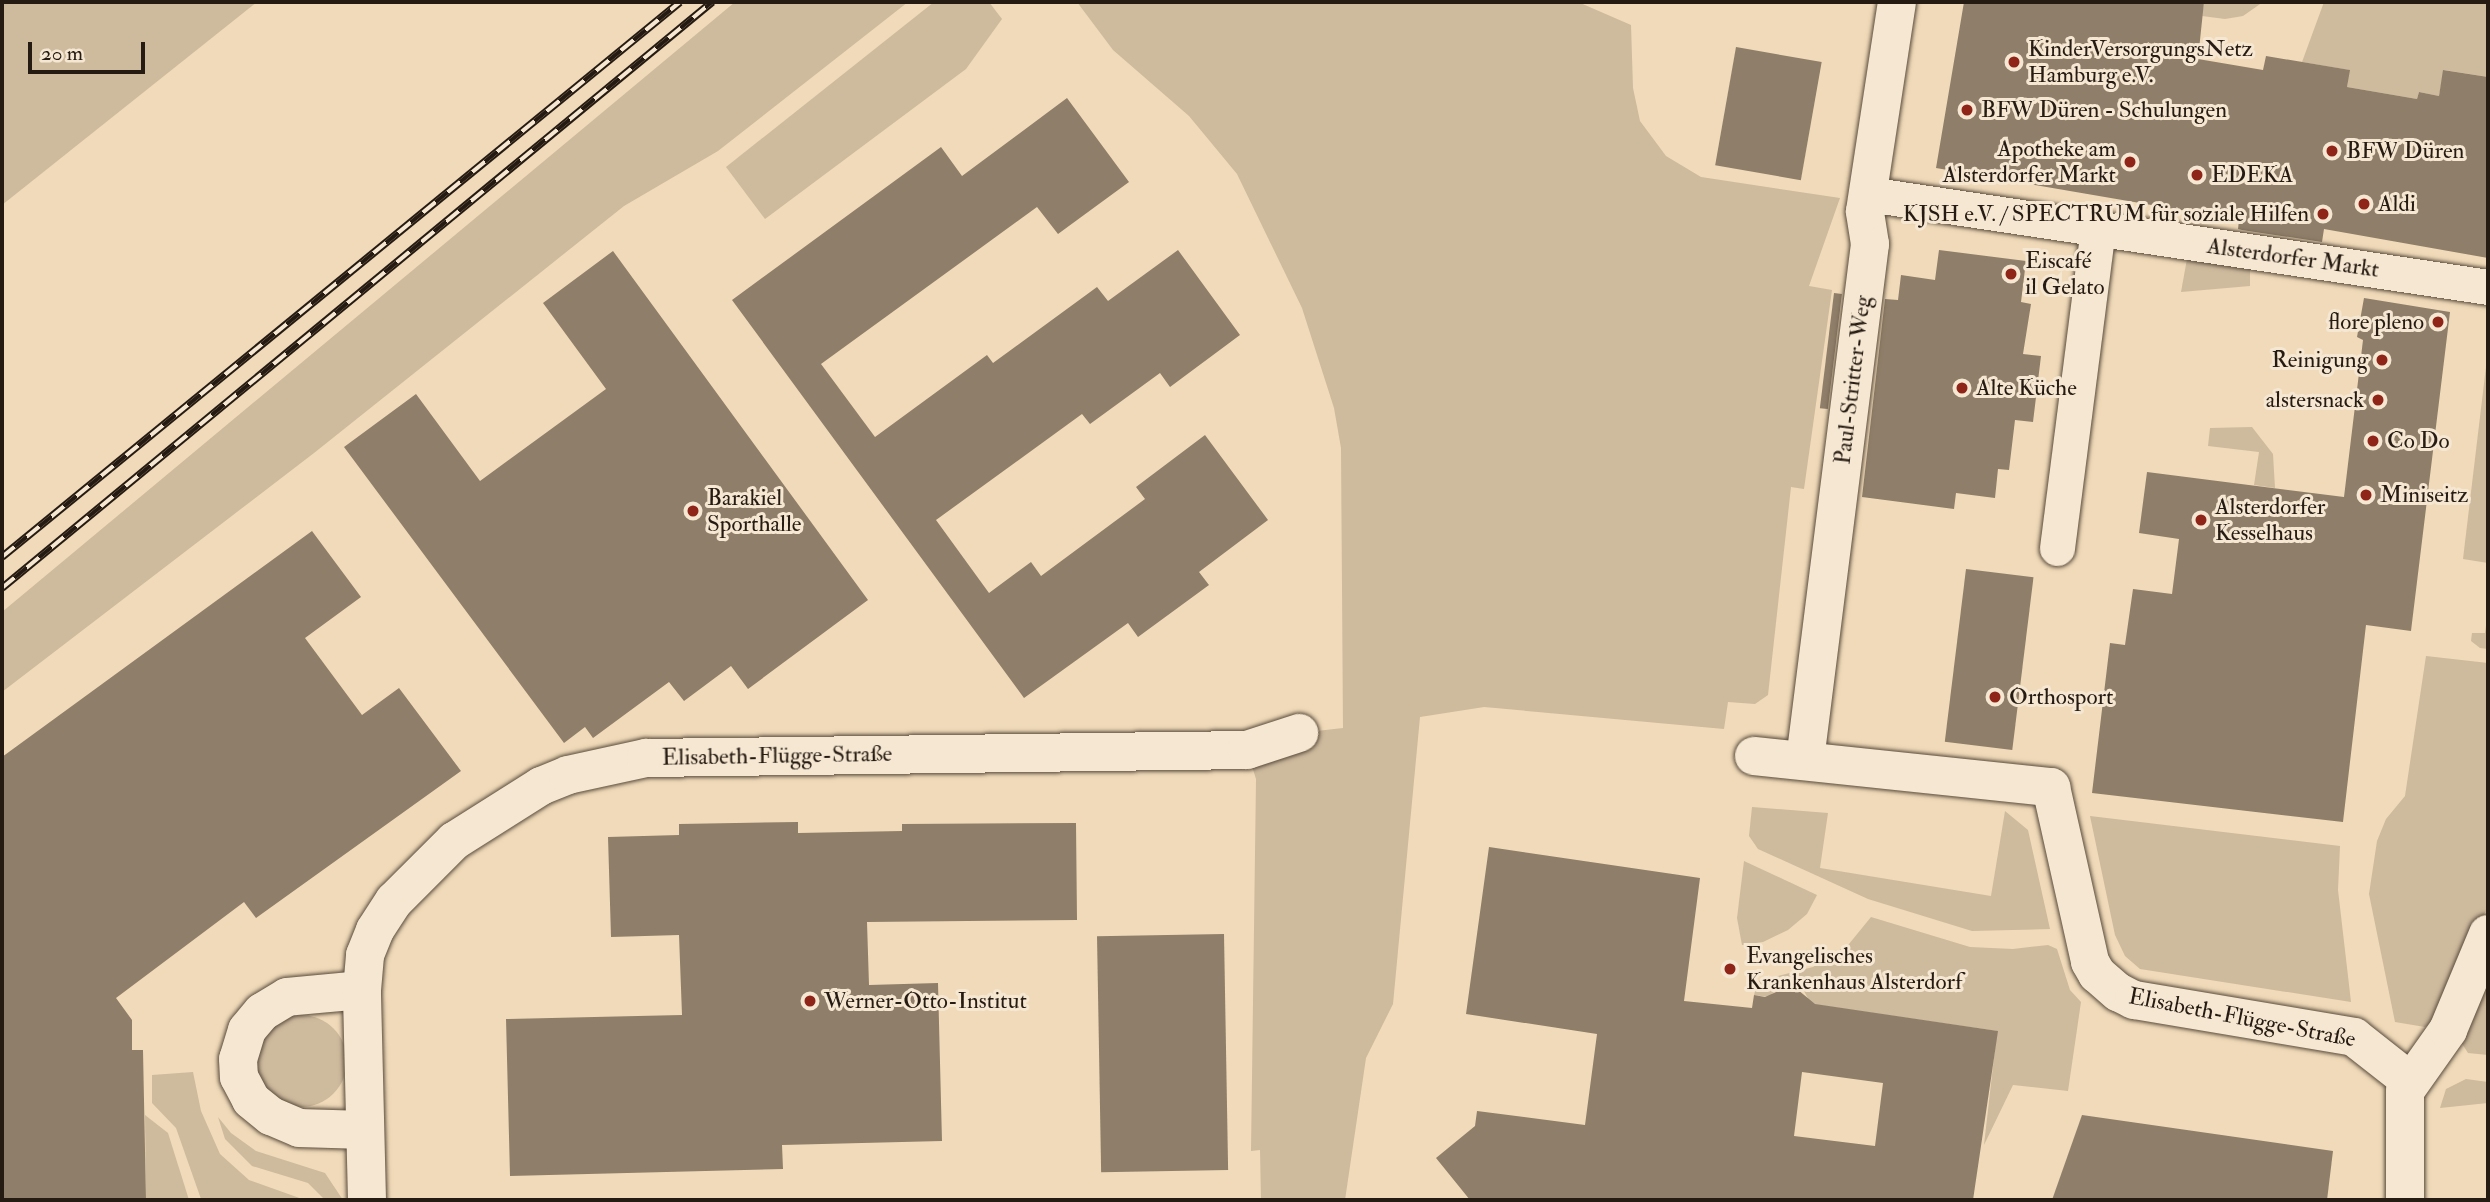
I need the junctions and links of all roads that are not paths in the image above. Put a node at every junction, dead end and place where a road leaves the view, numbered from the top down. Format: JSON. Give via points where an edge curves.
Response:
{"nodes":[{"id":1,"x":1897,"y":2,"type":"edge"},
{"id":2,"x":1868,"y":194,"type":"junction"},
{"id":3,"x":2098,"y":228,"type":"junction"},
{"id":4,"x":2488,"y":287,"type":"edge"},
{"id":5,"x":2057,"y":548,"type":"dead end"},
{"id":6,"x":1299,"y":733,"type":"dead end"},
{"id":7,"x":1754,"y":756,"type":"dead end"},
{"id":8,"x":1805,"y":760,"type":"junction"},
{"id":9,"x":2488,"y":934,"type":"edge"},
{"id":10,"x":362,"y":990,"type":"junction"},
{"id":11,"x":2410,"y":1081,"type":"junction"},
{"id":12,"x":365,"y":1130,"type":"junction"},
{"id":13,"x":367,"y":1200,"type":"edge"},
{"id":14,"x":2405,"y":1200,"type":"edge"}],
"edges":[{"from":1,"to":2,"type":"street","name":"Paul-Stritter-Weg"},
{"from":2,"to":3,"type":"street","name":"Alsterdorfer Markt"},
{"from":2,"to":8,"type":"street","name":"Paul-Stritter-Weg","via":[[1865,211],[1870,244]]},
{"from":3,"to":4,"type":"street","name":"Alsterdorfer Markt"},
{"from":3,"to":5,"type":"street"},
{"from":6,"to":10,"type":"street","name":"Elisabeth-Flügge-Straße","via":[[1247,750],[646,758],[568,775],[500,809],[421,871],[375,930],[365,955]]},
{"from":7,"to":8,"type":"street","name":"Elisabeth-Flügge-Straße"},
{"from":8,"to":11,"type":"street","name":"Elisabeth-Flügge-Straße","via":[[2051,787],[2090,962],[2118,992],[2134,1000],[2354,1037]]},
{"from":9,"to":11,"type":"street","via":[[2448,1030]]},
{"from":10,"to":12,"type":"street","name":"Elisabeth-Flügge-Straße"},
{"from":10,"to":12,"type":"street","via":[[287,997],[262,1012],[247,1030],[238,1052],[245,1088],[271,1116],[299,1128]]},
{"from":11,"to":14,"type":"street","via":[[2403,1102]]},
{"from":12,"to":13,"type":"street","name":"Elisabeth-Flügge-Straße"}]}
